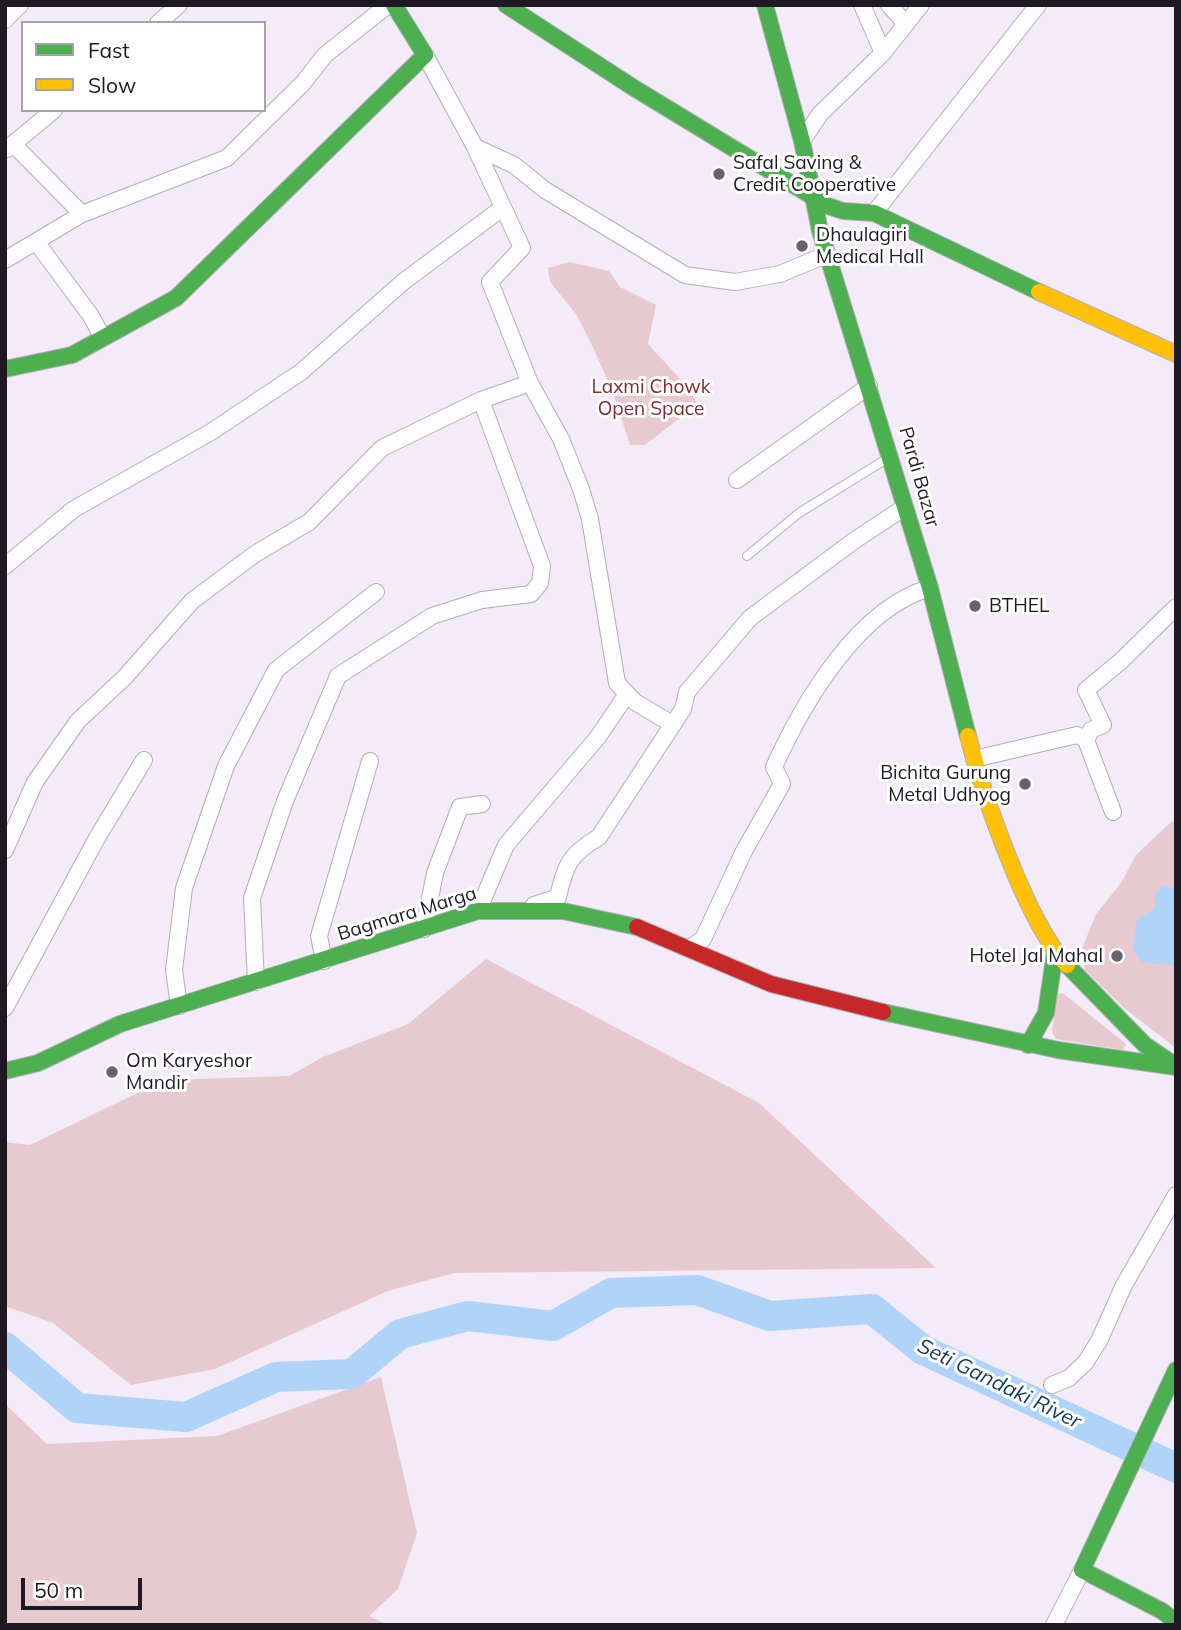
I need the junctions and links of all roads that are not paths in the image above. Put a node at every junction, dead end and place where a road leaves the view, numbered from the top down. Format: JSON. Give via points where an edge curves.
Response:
{"nodes":[{"id":1,"x":20,"y":5,"type":"edge"},
{"id":2,"x":179,"y":5,"type":"edge"},
{"id":3,"x":388,"y":5,"type":"edge"},
{"id":4,"x":394,"y":5,"type":"edge"},
{"id":5,"x":506,"y":5,"type":"edge"},
{"id":6,"x":765,"y":5,"type":"edge"},
{"id":7,"x":862,"y":5,"type":"edge"},
{"id":8,"x":889,"y":5,"type":"edge"},
{"id":9,"x":921,"y":5,"type":"edge"},
{"id":10,"x":1038,"y":5,"type":"edge"},
{"id":11,"x":5,"y":20,"type":"edge"},
{"id":12,"x":160,"y":21,"type":"edge"},
{"id":13,"x":906,"y":24,"type":"junction"},
{"id":14,"x":883,"y":54,"type":"junction"},
{"id":15,"x":425,"y":55,"type":"junction"},
{"id":16,"x":52,"y":112,"type":"edge"},
{"id":17,"x":802,"y":141,"type":"junction"},
{"id":18,"x":9,"y":147,"type":"edge"},
{"id":19,"x":475,"y":147,"type":"junction"},
{"id":20,"x":814,"y":197,"type":"junction"},
{"id":21,"x":501,"y":209,"type":"junction"},
{"id":22,"x":874,"y":213,"type":"junction"},
{"id":23,"x":82,"y":214,"type":"junction"},
{"id":24,"x":37,"y":243,"type":"junction"},
{"id":25,"x":828,"y":254,"type":"junction"},
{"id":26,"x":5,"y":260,"type":"edge"},
{"id":27,"x":103,"y":338,"type":"junction"},
{"id":28,"x":1176,"y":354,"type":"edge"},
{"id":29,"x":5,"y":369,"type":"edge"},
{"id":30,"x":530,"y":383,"type":"junction"},
{"id":31,"x":869,"y":386,"type":"junction"},
{"id":32,"x":481,"y":400,"type":"junction"},
{"id":33,"x":891,"y":456,"type":"junction"},
{"id":34,"x":737,"y":480,"type":"dead end"},
{"id":35,"x":905,"y":507,"type":"junction"},
{"id":36,"x":747,"y":556,"type":"dead end"},
{"id":37,"x":5,"y":566,"type":"edge"},
{"id":38,"x":930,"y":588,"type":"junction"},
{"id":39,"x":376,"y":592,"type":"dead end"},
{"id":40,"x":1176,"y":607,"type":"edge"},
{"id":41,"x":627,"y":694,"type":"junction"},
{"id":42,"x":672,"y":724,"type":"junction"},
{"id":43,"x":1086,"y":740,"type":"junction"},
{"id":44,"x":974,"y":759,"type":"junction"},
{"id":45,"x":144,"y":760,"type":"dead end"},
{"id":46,"x":370,"y":761,"type":"dead end"},
{"id":47,"x":482,"y":804,"type":"dead end"},
{"id":48,"x":1113,"y":812,"type":"dead end"},
{"id":49,"x":5,"y":850,"type":"edge"},
{"id":50,"x":528,"y":907,"type":"junction"},
{"id":51,"x":478,"y":911,"type":"junction"},
{"id":52,"x":424,"y":929,"type":"junction"},
{"id":53,"x":691,"y":947,"type":"junction"},
{"id":54,"x":1055,"y":952,"type":"junction"},
{"id":55,"x":324,"y":961,"type":"junction"},
{"id":56,"x":256,"y":982,"type":"junction"},
{"id":57,"x":179,"y":1006,"type":"junction"},
{"id":58,"x":5,"y":1008,"type":"edge"},
{"id":59,"x":1028,"y":1045,"type":"junction"},
{"id":60,"x":1176,"y":1066,"type":"edge"},
{"id":61,"x":5,"y":1071,"type":"edge"},
{"id":62,"x":1176,"y":1195,"type":"edge"},
{"id":63,"x":1176,"y":1370,"type":"edge"},
{"id":64,"x":1052,"y":1385,"type":"dead end"},
{"id":65,"x":1082,"y":1570,"type":"junction"},
{"id":66,"x":1159,"y":1618,"type":"edge"},
{"id":67,"x":1176,"y":1622,"type":"edge"},
{"id":68,"x":1054,"y":1625,"type":"edge"}],
"edges":[{"from":1,"to":11,"type":"street"},
{"from":2,"to":12,"type":"street"},
{"from":3,"to":23,"type":"street","via":[[325,55],[227,158]]},
{"from":4,"to":15,"type":"main road"},
{"from":5,"to":20,"type":"main road"},
{"from":6,"to":17,"type":"main road","name":"Pardi Bazar"},
{"from":7,"to":14,"type":"street"},
{"from":8,"to":13,"type":"street"},
{"from":9,"to":13,"type":"street"},
{"from":10,"to":22,"type":"street"},
{"from":13,"to":14,"type":"street"},
{"from":14,"to":17,"type":"street","via":[[820,114]]},
{"from":15,"to":19,"type":"street"},
{"from":15,"to":27,"type":"main road","via":[[176,298]]},
{"from":16,"to":18,"type":"street"},
{"from":17,"to":20,"type":"main road","name":"Pardi Bazar"},
{"from":18,"to":23,"type":"street"},
{"from":19,"to":21,"type":"street"},
{"from":19,"to":25,"type":"street","via":[[514,164],[545,190],[685,275],[735,282],[780,274]]},
{"from":20,"to":22,"type":"main road","via":[[844,211]]},
{"from":20,"to":25,"type":"main road","name":"Pardi Bazar"},
{"from":21,"to":30,"type":"street","via":[[522,248],[490,282]]},
{"from":21,"to":37,"type":"street","via":[[403,282],[301,372],[211,432],[74,509]]},
{"from":22,"to":28,"type":"main road"},
{"from":23,"to":24,"type":"street"},
{"from":24,"to":26,"type":"street"},
{"from":24,"to":27,"type":"street"},
{"from":25,"to":31,"type":"main road","name":"Pardi Bazar"},
{"from":27,"to":29,"type":"main road","via":[[72,355]]},
{"from":30,"to":32,"type":"street"},
{"from":30,"to":41,"type":"street","via":[[582,489],[617,683]]},
{"from":31,"to":33,"type":"main road","name":"Pardi Bazar"},
{"from":31,"to":34,"type":"street"},
{"from":32,"to":49,"type":"street","via":[[382,448],[309,522],[191,601],[125,677],[78,721],[35,782]]},
{"from":32,"to":56,"type":"street","via":[[542,566],[540,583],[531,594],[482,600],[432,616],[338,676],[285,800],[251,898]]},
{"from":33,"to":35,"type":"main road","name":"Pardi Bazar"},
{"from":33,"to":36,"type":"lane","via":[[799,513]]},
{"from":35,"to":38,"type":"main road","name":"Pardi Bazar"},
{"from":35,"to":42,"type":"street","via":[[750,618],[687,692]]},
{"from":38,"to":44,"type":"main road","name":"Pardi Bazar"},
{"from":38,"to":53,"type":"street","via":[[909,594],[887,610],[826,675],[789,733],[774,767],[782,784],[703,939]]},
{"from":39,"to":57,"type":"street","via":[[276,670],[226,766],[184,888],[174,970]]},
{"from":40,"to":43,"type":"street","via":[[1086,691],[1103,725],[1091,730]]},
{"from":41,"to":42,"type":"street"},
{"from":41,"to":51,"type":"street","via":[[590,747],[506,845]]},
{"from":42,"to":50,"type":"street","via":[[599,836],[564,868],[558,897]]},
{"from":43,"to":44,"type":"street","via":[[1077,736]]},
{"from":43,"to":48,"type":"street"},
{"from":44,"to":54,"type":"main road","name":"Pardi Bazar","via":[[1032,910]]},
{"from":45,"to":58,"type":"street"},
{"from":46,"to":55,"type":"street","via":[[319,936]]},
{"from":47,"to":52,"type":"street","via":[[460,807],[435,873]]},
{"from":50,"to":51,"type":"main road","name":"Bagmara Marga"},
{"from":50,"to":53,"type":"main road","name":"Bagmara Marga","via":[[608,916]]},
{"from":51,"to":52,"type":"main road","name":"Bagmara Marga"},
{"from":52,"to":55,"type":"main road","name":"Bagmara Marga"},
{"from":53,"to":59,"type":"main road","name":"Bagmara Marga","via":[[779,986],[862,1010]]},
{"from":54,"to":59,"type":"main road","via":[[1047,1013],[1040,1032]]},
{"from":54,"to":60,"type":"main road","name":"Pardi Bazar","via":[[1145,1045]]},
{"from":55,"to":56,"type":"main road","name":"Bagmara Marga"},
{"from":56,"to":57,"type":"main road","name":"Bagmara Marga"},
{"from":57,"to":61,"type":"main road","name":"Bagmara Marga","via":[[120,1024],[37,1063]]},
{"from":59,"to":60,"type":"main road","name":"Bagmara Marga"},
{"from":62,"to":64,"type":"street","via":[[1085,1363],[1069,1378]]},
{"from":63,"to":65,"type":"main road"},
{"from":65,"to":66,"type":"main road"},
{"from":65,"to":68,"type":"street"},
{"from":66,"to":67,"type":"main road"}]}
